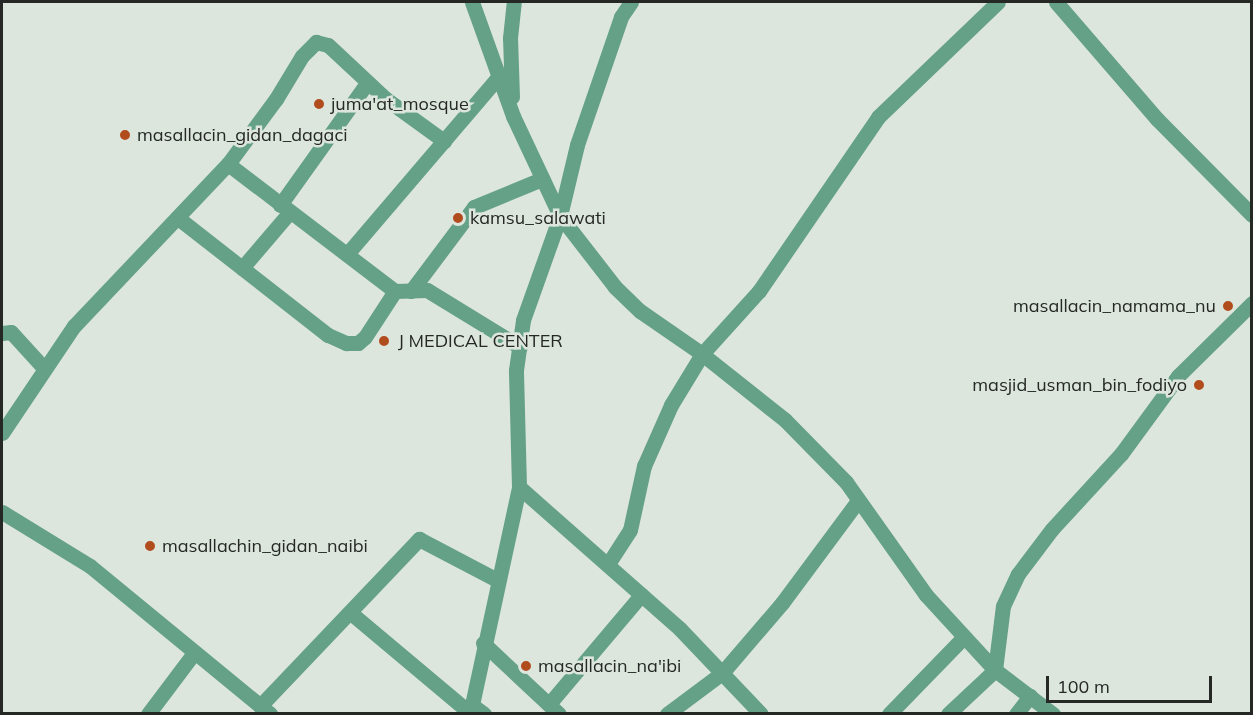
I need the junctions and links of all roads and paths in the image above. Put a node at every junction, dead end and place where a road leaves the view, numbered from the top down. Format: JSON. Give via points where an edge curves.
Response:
{"nodes":[{"id":1,"x":472,"y":2,"type":"edge"},
{"id":2,"x":502,"y":2,"type":"edge"},
{"id":3,"x":514,"y":2,"type":"edge"},
{"id":4,"x":631,"y":2,"type":"edge"},
{"id":5,"x":998,"y":2,"type":"edge"},
{"id":6,"x":1056,"y":2,"type":"edge"},
{"id":7,"x":510,"y":38,"type":"junction"},
{"id":8,"x":500,"y":75,"type":"junction"},
{"id":9,"x":367,"y":83,"type":"junction"},
{"id":10,"x":513,"y":116,"type":"junction"},
{"id":11,"x":444,"y":141,"type":"junction"},
{"id":12,"x":228,"y":164,"type":"junction"},
{"id":13,"x":542,"y":179,"type":"junction"},
{"id":14,"x":285,"y":209,"type":"junction"},
{"id":15,"x":1251,"y":215,"type":"edge"},
{"id":16,"x":560,"y":216,"type":"junction"},
{"id":17,"x":178,"y":218,"type":"junction"},
{"id":18,"x":347,"y":254,"type":"junction"},
{"id":19,"x":242,"y":268,"type":"junction"},
{"id":20,"x":395,"y":291,"type":"junction"},
{"id":21,"x":411,"y":291,"type":"junction"},
{"id":22,"x":1251,"y":303,"type":"edge"},
{"id":23,"x":2,"y":333,"type":"edge"},
{"id":24,"x":519,"y":346,"type":"junction"},
{"id":25,"x":702,"y":354,"type":"junction"},
{"id":26,"x":43,"y":367,"type":"junction"},
{"id":27,"x":2,"y":433,"type":"edge"},
{"id":28,"x":519,"y":488,"type":"junction"},
{"id":29,"x":857,"y":502,"type":"junction"},
{"id":30,"x":2,"y":512,"type":"edge"},
{"id":31,"x":608,"y":564,"type":"junction"},
{"id":32,"x":497,"y":580,"type":"junction"},
{"id":33,"x":641,"y":595,"type":"junction"},
{"id":34,"x":352,"y":614,"type":"junction"},
{"id":35,"x":964,"y":637,"type":"junction"},
{"id":36,"x":483,"y":643,"type":"junction"},
{"id":37,"x":194,"y":653,"type":"junction"},
{"id":38,"x":995,"y":670,"type":"junction"},
{"id":39,"x":722,"y":673,"type":"junction"},
{"id":40,"x":1030,"y":696,"type":"junction"},
{"id":41,"x":554,"y":709,"type":"edge"},
{"id":42,"x":265,"y":710,"type":"edge"},
{"id":43,"x":474,"y":711,"type":"edge"},
{"id":44,"x":148,"y":714,"type":"edge"},
{"id":45,"x":667,"y":714,"type":"edge"},
{"id":46,"x":761,"y":714,"type":"edge"},
{"id":47,"x":889,"y":714,"type":"edge"},
{"id":48,"x":948,"y":714,"type":"edge"},
{"id":49,"x":1016,"y":714,"type":"edge"},
{"id":50,"x":1053,"y":714,"type":"edge"}],
"edges":[{"from":1,"to":8,"type":"street"},
{"from":2,"to":7,"type":"street"},
{"from":3,"to":7,"type":"street"},
{"from":4,"to":16,"type":"street","via":[[621,17],[577,145]]},
{"from":5,"to":25,"type":"street","via":[[878,117],[759,291]]},
{"from":6,"to":15,"type":"street","via":[[1157,119]]},
{"from":7,"to":10,"type":"street"},
{"from":8,"to":10,"type":"street"},
{"from":8,"to":11,"type":"street"},
{"from":9,"to":11,"type":"street"},
{"from":9,"to":12,"type":"street","via":[[328,45],[315,42]]},
{"from":9,"to":14,"type":"street"},
{"from":10,"to":13,"type":"street"},
{"from":11,"to":18,"type":"street"},
{"from":12,"to":14,"type":"street"},
{"from":12,"to":17,"type":"street"},
{"from":13,"to":16,"type":"street"},
{"from":13,"to":21,"type":"street","via":[[474,207]]},
{"from":14,"to":18,"type":"street"},
{"from":14,"to":19,"type":"street"},
{"from":16,"to":24,"type":"street","via":[[523,320]]},
{"from":16,"to":25,"type":"street","via":[[615,287],[640,311]]},
{"from":17,"to":19,"type":"street"},
{"from":17,"to":26,"type":"street","via":[[74,326]]},
{"from":18,"to":20,"type":"street"},
{"from":19,"to":20,"type":"street","via":[[328,335],[346,343],[358,343],[365,337]]},
{"from":20,"to":21,"type":"street"},
{"from":21,"to":24,"type":"street","via":[[427,290]]},
{"from":22,"to":38,"type":"street","via":[[1178,376],[1122,454],[1052,529],[1018,574],[1003,606]]},
{"from":23,"to":26,"type":"street","via":[[10,333]]},
{"from":24,"to":28,"type":"street"},
{"from":25,"to":29,"type":"street","via":[[785,420],[846,482]]},
{"from":25,"to":31,"type":"street","via":[[671,405],[644,466],[630,530]]},
{"from":26,"to":27,"type":"street"},
{"from":28,"to":31,"type":"street"},
{"from":28,"to":32,"type":"street"},
{"from":29,"to":35,"type":"street","via":[[926,595]]},
{"from":29,"to":39,"type":"street","via":[[782,603]]},
{"from":30,"to":37,"type":"street","via":[[90,566]]},
{"from":31,"to":33,"type":"street"},
{"from":32,"to":34,"type":"street","via":[[419,539],[365,594]]},
{"from":32,"to":36,"type":"street"},
{"from":33,"to":39,"type":"street"},
{"from":33,"to":41,"type":"street"},
{"from":34,"to":42,"type":"street"},
{"from":34,"to":43,"type":"street"},
{"from":35,"to":38,"type":"street"},
{"from":35,"to":47,"type":"street"},
{"from":36,"to":41,"type":"street"},
{"from":36,"to":43,"type":"street"},
{"from":37,"to":42,"type":"street"},
{"from":37,"to":44,"type":"street"},
{"from":38,"to":40,"type":"street"},
{"from":38,"to":48,"type":"street"},
{"from":39,"to":45,"type":"street"},
{"from":39,"to":46,"type":"street"},
{"from":40,"to":49,"type":"street"},
{"from":40,"to":50,"type":"street"}]}
